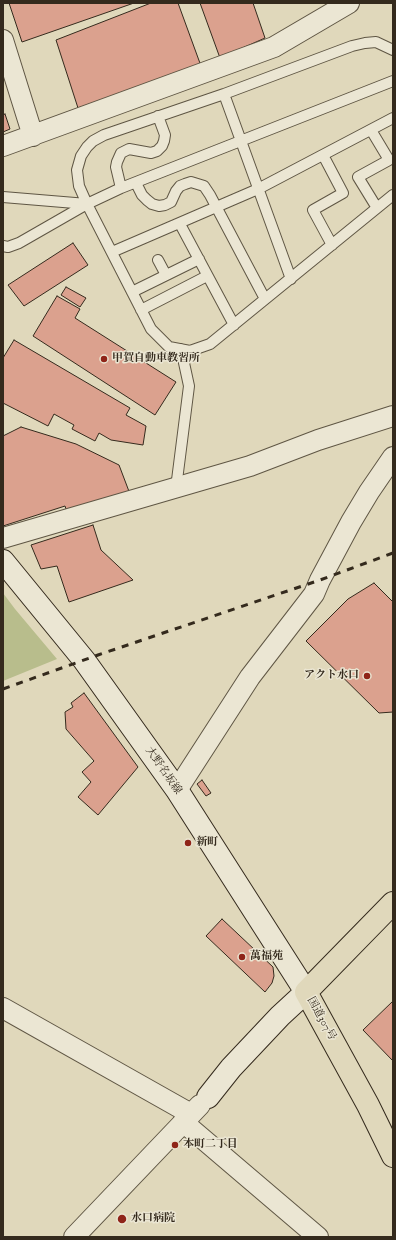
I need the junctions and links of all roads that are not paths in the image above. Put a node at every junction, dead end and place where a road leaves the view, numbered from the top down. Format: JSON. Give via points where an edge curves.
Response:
{"nodes":[{"id":1,"x":349,"y":3,"type":"edge"},
{"id":2,"x":3,"y":40,"type":"edge"},
{"id":3,"x":393,"y":50,"type":"edge"},
{"id":4,"x":393,"y":81,"type":"edge"},
{"id":5,"x":224,"y":94,"type":"junction"},
{"id":6,"x":158,"y":116,"type":"junction"},
{"id":7,"x":393,"y":118,"type":"edge"},
{"id":8,"x":371,"y":130,"type":"junction"},
{"id":9,"x":33,"y":136,"type":"junction"},
{"id":10,"x":241,"y":141,"type":"junction"},
{"id":11,"x":3,"y":146,"type":"edge"},
{"id":12,"x":323,"y":155,"type":"junction"},
{"id":13,"x":136,"y":183,"type":"junction"},
{"id":14,"x":121,"y":188,"type":"junction"},
{"id":15,"x":258,"y":189,"type":"junction"},
{"id":16,"x":393,"y":195,"type":"edge"},
{"id":17,"x":3,"y":197,"type":"edge"},
{"id":18,"x":87,"y":204,"type":"junction"},
{"id":19,"x":216,"y":208,"type":"junction"},
{"id":20,"x":377,"y":208,"type":"junction"},
{"id":21,"x":180,"y":224,"type":"junction"},
{"id":22,"x":332,"y":245,"type":"junction"},
{"id":23,"x":3,"y":246,"type":"edge"},
{"id":24,"x":112,"y":252,"type":"junction"},
{"id":25,"x":199,"y":259,"type":"junction"},
{"id":26,"x":158,"y":260,"type":"dead end"},
{"id":27,"x":166,"y":276,"type":"junction"},
{"id":28,"x":207,"y":276,"type":"junction"},
{"id":29,"x":291,"y":279,"type":"junction"},
{"id":30,"x":132,"y":292,"type":"junction"},
{"id":31,"x":265,"y":299,"type":"junction"},
{"id":32,"x":141,"y":310,"type":"junction"},
{"id":33,"x":234,"y":325,"type":"junction"},
{"id":34,"x":181,"y":349,"type":"junction"},
{"id":35,"x":393,"y":416,"type":"edge"},
{"id":36,"x":393,"y":457,"type":"edge"},
{"id":37,"x":176,"y":488,"type":"junction"},
{"id":38,"x":3,"y":538,"type":"edge"},
{"id":39,"x":3,"y":561,"type":"edge"},
{"id":40,"x":177,"y":790,"type":"junction"},
{"id":41,"x":393,"y":903,"type":"edge"},
{"id":42,"x":306,"y":992,"type":"junction"},
{"id":43,"x":5,"y":1012,"type":"edge"},
{"id":44,"x":208,"y":1097,"type":"joint"},
{"id":45,"x":187,"y":1118,"type":"junction"},
{"id":46,"x":393,"y":1156,"type":"edge"},
{"id":47,"x":74,"y":1237,"type":"edge"},
{"id":48,"x":318,"y":1237,"type":"edge"}],
"edges":[{"from":1,"to":9,"type":"street","via":[[274,48]]},
{"from":2,"to":9,"type":"street"},
{"from":3,"to":5,"type":"lane","via":[[376,42],[358,44]]},
{"from":4,"to":10,"type":"lane"},
{"from":5,"to":6,"type":"lane"},
{"from":5,"to":10,"type":"lane"},
{"from":6,"to":14,"type":"lane","via":[[165,135],[162,146],[151,153],[129,149],[121,154],[116,167]]},
{"from":6,"to":18,"type":"lane","via":[[104,135],[87,147],[77,170],[79,186]]},
{"from":7,"to":8,"type":"lane"},
{"from":8,"to":12,"type":"lane"},
{"from":8,"to":20,"type":"lane","via":[[389,160],[358,177]]},
{"from":9,"to":11,"type":"street"},
{"from":10,"to":13,"type":"lane"},
{"from":10,"to":15,"type":"lane"},
{"from":12,"to":15,"type":"lane"},
{"from":12,"to":22,"type":"lane","via":[[343,192],[313,210]]},
{"from":13,"to":14,"type":"lane"},
{"from":13,"to":19,"type":"lane","via":[[142,195],[152,204],[159,206],[171,202],[180,186],[198,183],[208,190]]},
{"from":14,"to":18,"type":"lane"},
{"from":15,"to":19,"type":"lane"},
{"from":15,"to":29,"type":"lane"},
{"from":16,"to":20,"type":"lane"},
{"from":17,"to":18,"type":"lane"},
{"from":18,"to":23,"type":"lane","via":[[19,243]]},
{"from":18,"to":24,"type":"lane"},
{"from":19,"to":21,"type":"lane"},
{"from":19,"to":31,"type":"lane"},
{"from":20,"to":22,"type":"lane"},
{"from":21,"to":24,"type":"lane"},
{"from":21,"to":25,"type":"lane"},
{"from":22,"to":29,"type":"lane"},
{"from":24,"to":30,"type":"lane"},
{"from":25,"to":27,"type":"lane"},
{"from":25,"to":28,"type":"lane"},
{"from":26,"to":27,"type":"lane"},
{"from":27,"to":30,"type":"lane"},
{"from":28,"to":32,"type":"lane"},
{"from":28,"to":33,"type":"lane"},
{"from":29,"to":31,"type":"lane"},
{"from":30,"to":32,"type":"lane"},
{"from":31,"to":33,"type":"lane"},
{"from":32,"to":34,"type":"lane","via":[[151,330],[169,347]]},
{"from":33,"to":34,"type":"lane","via":[[210,344],[190,351]]},
{"from":34,"to":37,"type":"lane","via":[[189,386]]},
{"from":35,"to":37,"type":"street","via":[[318,440],[250,466]]},
{"from":36,"to":40,"type":"street","via":[[351,522],[314,594],[250,677]]},
{"from":37,"to":38,"type":"street"},
{"from":39,"to":40,"type":"main road","name":"大野名坂線","via":[[84,660]]},
{"from":40,"to":42,"type":"main road","name":"大野名坂線"},
{"from":41,"to":42,"type":"highway","name":"国道307号"},
{"from":42,"to":44,"type":"main road","via":[[231,1068]]},
{"from":42,"to":46,"type":"highway","name":"国道307号"},
{"from":43,"to":45,"type":"street"},
{"from":44,"to":45,"type":"street"},
{"from":45,"to":47,"type":"street"},
{"from":45,"to":48,"type":"street"}]}
